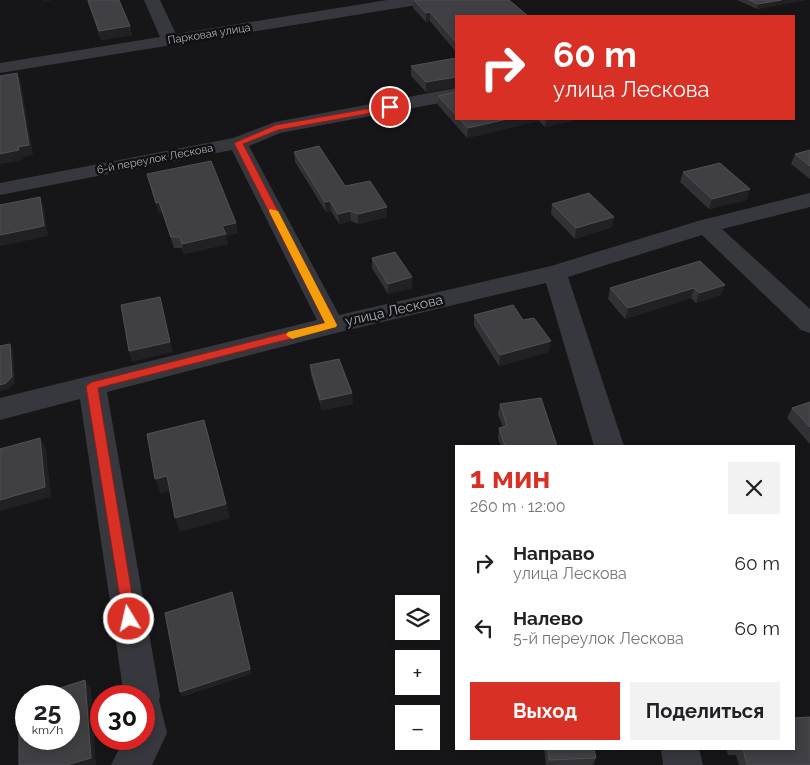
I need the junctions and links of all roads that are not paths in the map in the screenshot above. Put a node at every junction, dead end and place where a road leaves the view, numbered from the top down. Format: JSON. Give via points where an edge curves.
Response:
{"nodes":[{"id":1,"x":152,"y":0,"type":"edge"},
{"id":2,"x":417,"y":0,"type":"edge"},
{"id":3,"x":170,"y":41,"type":"junction"},
{"id":4,"x":0,"y":68,"type":"edge"},
{"id":5,"x":455,"y":94,"type":"edge"},
{"id":6,"x":238,"y":143,"type":"junction"},
{"id":7,"x":0,"y":189,"type":"edge"},
{"id":8,"x":810,"y":200,"type":"edge"},
{"id":9,"x":706,"y":226,"type":"junction"},
{"id":10,"x":555,"y":273,"type":"junction"},
{"id":11,"x":810,"y":324,"type":"edge"},
{"id":12,"x":332,"y":325,"type":"junction"},
{"id":13,"x":92,"y":386,"type":"junction"},
{"id":14,"x":0,"y":409,"type":"edge"},
{"id":15,"x":609,"y":445,"type":"edge"},
{"id":16,"x":140,"y":685,"type":"edge"},
{"id":17,"x":139,"y":750,"type":"edge"},
{"id":18,"x":680,"y":750,"type":"edge"},
{"id":19,"x":131,"y":765,"type":"edge"},
{"id":20,"x":683,"y":765,"type":"edge"}],
"edges":[{"from":1,"to":3,"type":"street"},
{"from":2,"to":3,"type":"street","name":"Парковая улица"},
{"from":3,"to":4,"type":"street","name":"Парковая улица"},
{"from":5,"to":6,"type":"street","name":"6-й переулок Лескова","via":[[276,128]]},
{"from":6,"to":7,"type":"street","name":"6-й переулок Лескова"},
{"from":6,"to":12,"type":"street"},
{"from":8,"to":9,"type":"street","name":"улица Лескова"},
{"from":9,"to":10,"type":"street","name":"улица Лескова"},
{"from":9,"to":11,"type":"street"},
{"from":10,"to":12,"type":"street","name":"улица Лескова"},
{"from":10,"to":15,"type":"street"},
{"from":12,"to":13,"type":"street","name":"улица Лескова"},
{"from":13,"to":14,"type":"street","name":"улица Лескова"},
{"from":13,"to":16,"type":"street"},
{"from":17,"to":19,"type":"street"},
{"from":18,"to":20,"type":"street"}]}
